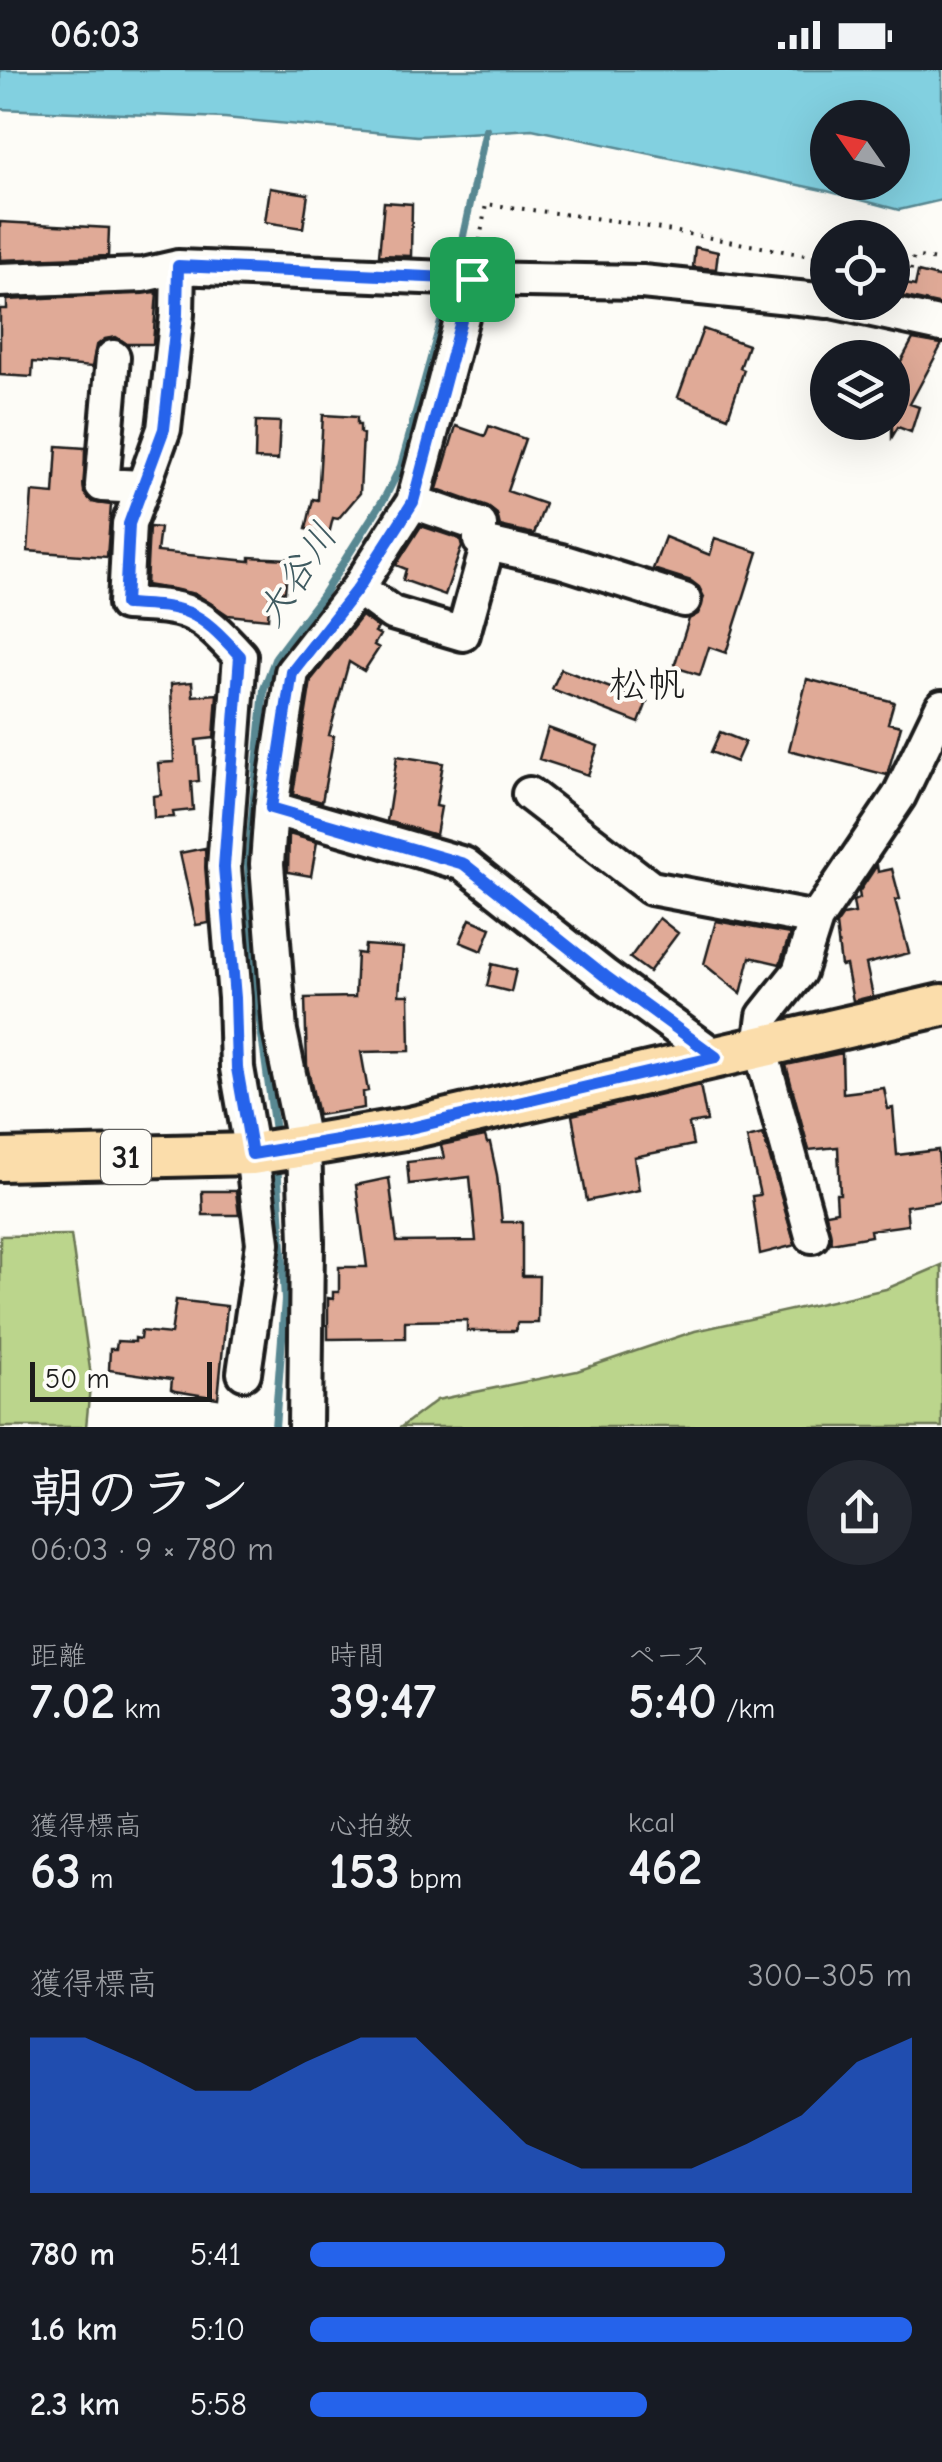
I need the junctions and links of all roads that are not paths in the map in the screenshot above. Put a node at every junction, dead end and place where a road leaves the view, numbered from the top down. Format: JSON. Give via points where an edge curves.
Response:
{"nodes":[{"id":1,"x":178,"y":266,"type":"junction"},
{"id":2,"x":472,"y":279,"type":"junction"},
{"id":3,"x":0,"y":280,"type":"edge"},
{"id":4,"x":810,"y":299,"type":"edge"},
{"id":5,"x":910,"y":319,"type":"edge"},
{"id":6,"x":942,"y":326,"type":"edge"},
{"id":7,"x":113,"y":357,"type":"dead end"},
{"id":8,"x":143,"y":487,"type":"junction"},
{"id":9,"x":413,"y":502,"type":"junction"},
{"id":10,"x":488,"y":544,"type":"junction"},
{"id":11,"x":358,"y":588,"type":"junction"},
{"id":12,"x":684,"y":600,"type":"dead end"},
{"id":13,"x":942,"y":708,"type":"edge"},
{"id":14,"x":529,"y":794,"type":"dead end"},
{"id":15,"x":271,"y":808,"type":"junction"},
{"id":16,"x":816,"y":920,"type":"junction"},
{"id":17,"x":942,"y":1005,"type":"edge"},
{"id":18,"x":760,"y":1047,"type":"junction"},
{"id":19,"x":716,"y":1057,"type":"junction"},
{"id":20,"x":304,"y":1146,"type":"junction"},
{"id":21,"x":252,"y":1154,"type":"junction"},
{"id":22,"x":0,"y":1160,"type":"edge"},
{"id":23,"x":812,"y":1236,"type":"dead end"},
{"id":24,"x":244,"y":1372,"type":"dead end"},
{"id":25,"x":305,"y":1427,"type":"edge"}],
"edges":[{"from":1,"to":2,"type":"street"},
{"from":1,"to":3,"type":"street","via":[[143,275]]},
{"from":1,"to":8,"type":"street","via":[[164,429]]},
{"from":2,"to":4,"type":"street","via":[[642,282]]},
{"from":2,"to":9,"type":"street"},
{"from":5,"to":6,"type":"street"},
{"from":7,"to":8,"type":"street","via":[[102,485]]},
{"from":8,"to":21,"type":"street","via":[[129,524],[125,604],[180,607],[214,628],[240,656],[224,867],[237,1068]]},
{"from":9,"to":10,"type":"street","via":[[480,526],[480,540]]},
{"from":9,"to":11,"type":"street"},
{"from":10,"to":11,"type":"street","via":[[463,634],[392,613]]},
{"from":10,"to":12,"type":"street"},
{"from":11,"to":15,"type":"street","via":[[292,672]]},
{"from":13,"to":16,"type":"street","via":[[900,796]]},
{"from":14,"to":16,"type":"street","via":[[651,888]]},
{"from":15,"to":19,"type":"street","via":[[464,864]]},
{"from":15,"to":20,"type":"street","via":[[267,864],[280,1031]]},
{"from":16,"to":18,"type":"street","via":[[800,972],[764,1016]]},
{"from":17,"to":18,"type":"main road","number":"31"},
{"from":18,"to":19,"type":"main road","number":"31"},
{"from":18,"to":23,"type":"street"},
{"from":19,"to":20,"type":"main road","number":"31"},
{"from":20,"to":21,"type":"main road","number":"31"},
{"from":20,"to":25,"type":"street"},
{"from":21,"to":22,"type":"main road","number":"31"},
{"from":21,"to":24,"type":"street","via":[[263,1243]]}]}
